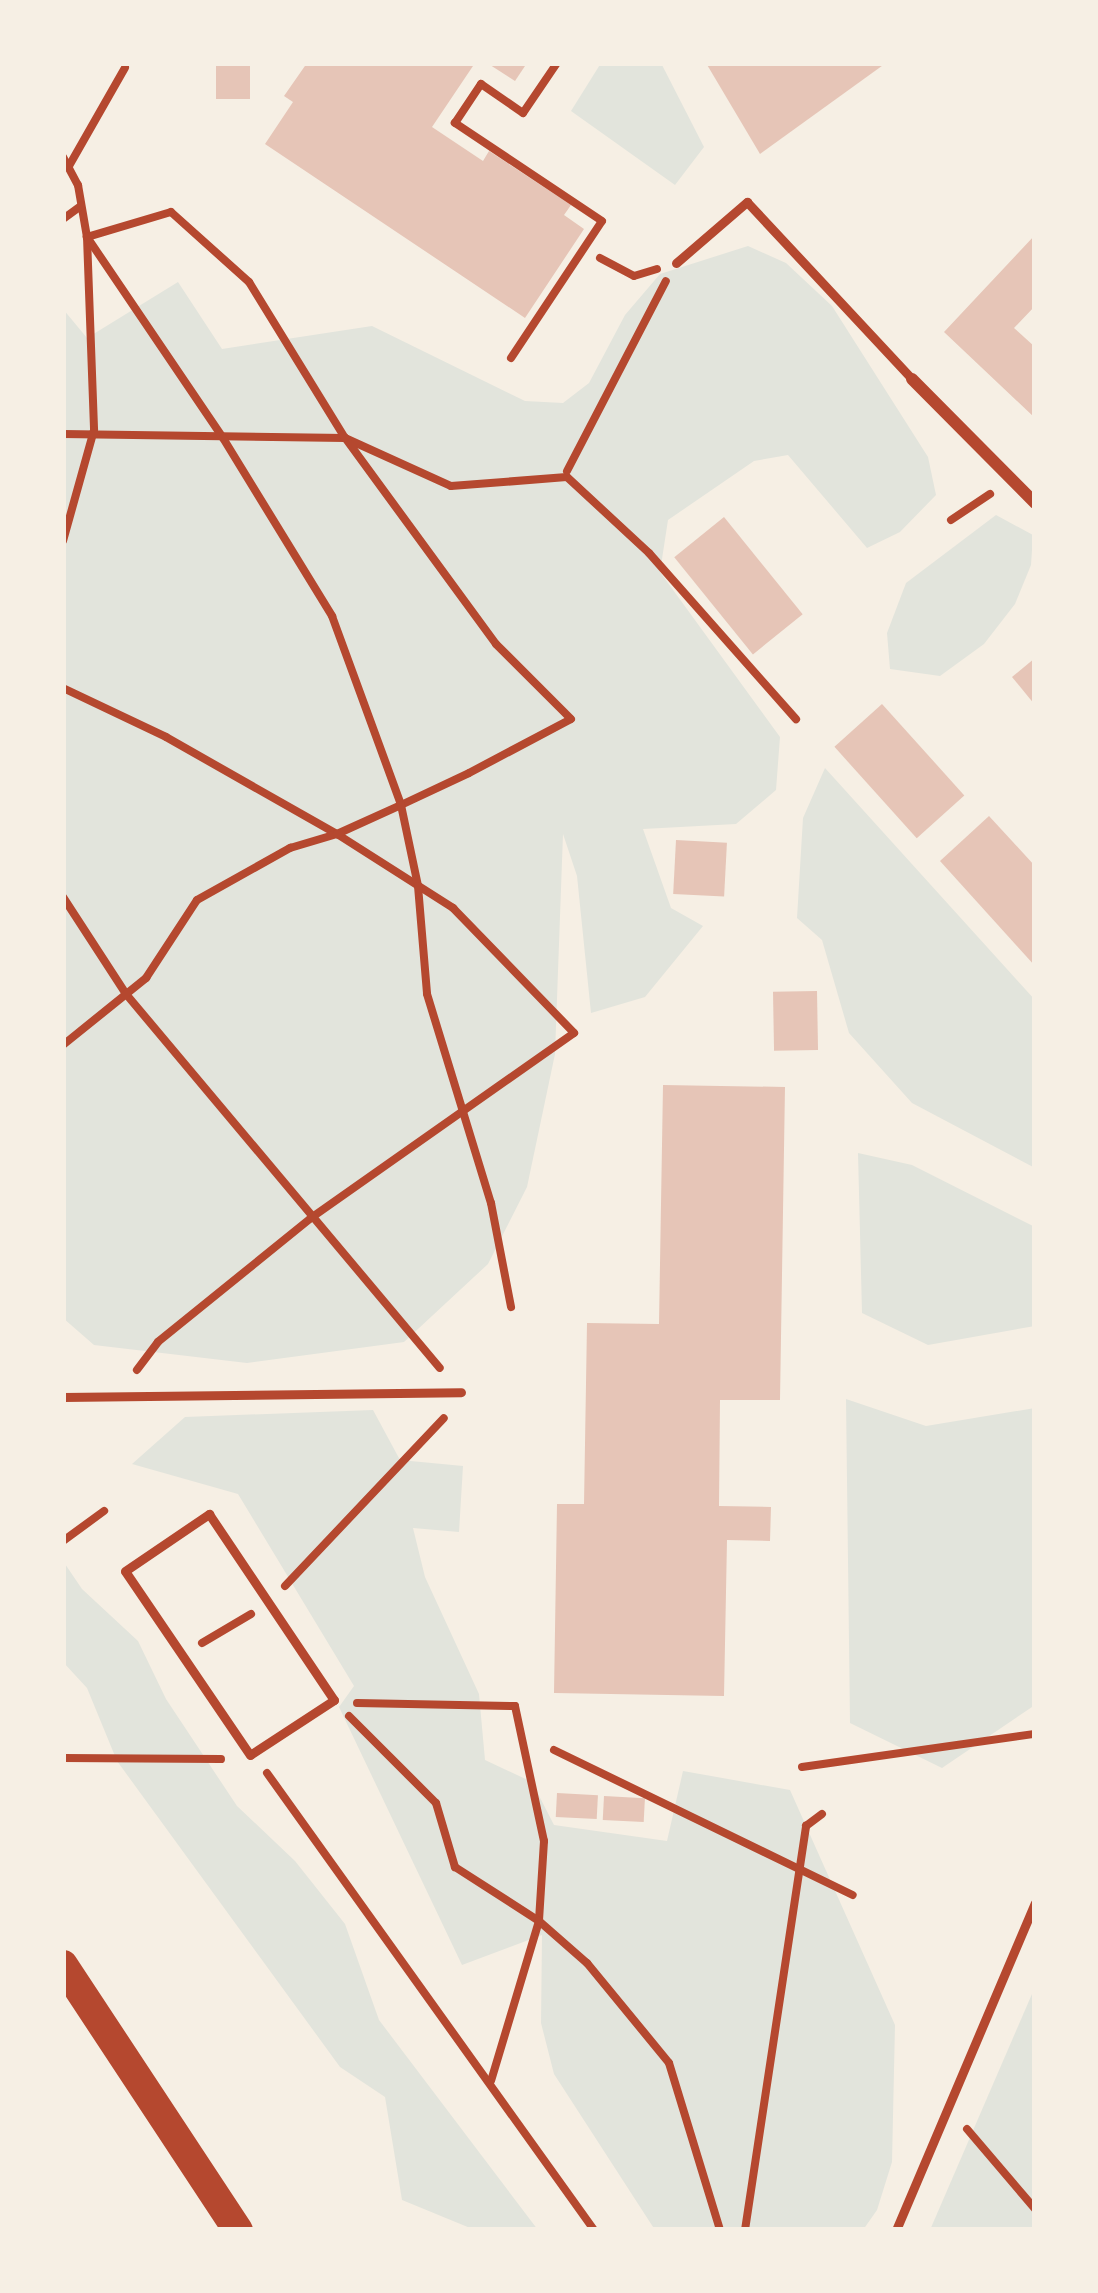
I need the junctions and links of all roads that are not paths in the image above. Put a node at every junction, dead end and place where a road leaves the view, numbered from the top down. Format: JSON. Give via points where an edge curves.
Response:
{"nodes":[{"id":1,"x":676,"y":263,"type":"road end"},
{"id":2,"x":912,"y":379,"type":"joint"},
{"id":3,"x":1035,"y":502,"type":"edge"},
{"id":4,"x":460,"y":1392,"type":"road end"},
{"id":5,"x":63,"y":1397,"type":"edge"},
{"id":6,"x":268,"y":1604,"type":"joint"},
{"id":7,"x":1035,"y":1903,"type":"edge"},
{"id":8,"x":63,"y":1964,"type":"edge"},
{"id":9,"x":238,"y":2230,"type":"edge"},
{"id":10,"x":896,"y":2230,"type":"edge"}],
"edges":[{"from":1,"to":2,"type":"lane","via":[[747,202]]},
{"from":2,"to":3,"type":"street"},
{"from":4,"to":5,"type":"lane"},
{"from":6,"to":6,"type":"lane","via":[[334,1700],[250,1755],[125,1571],[208,1514]]},
{"from":7,"to":10,"type":"lane"},
{"from":8,"to":9,"type":"main road"}]}
